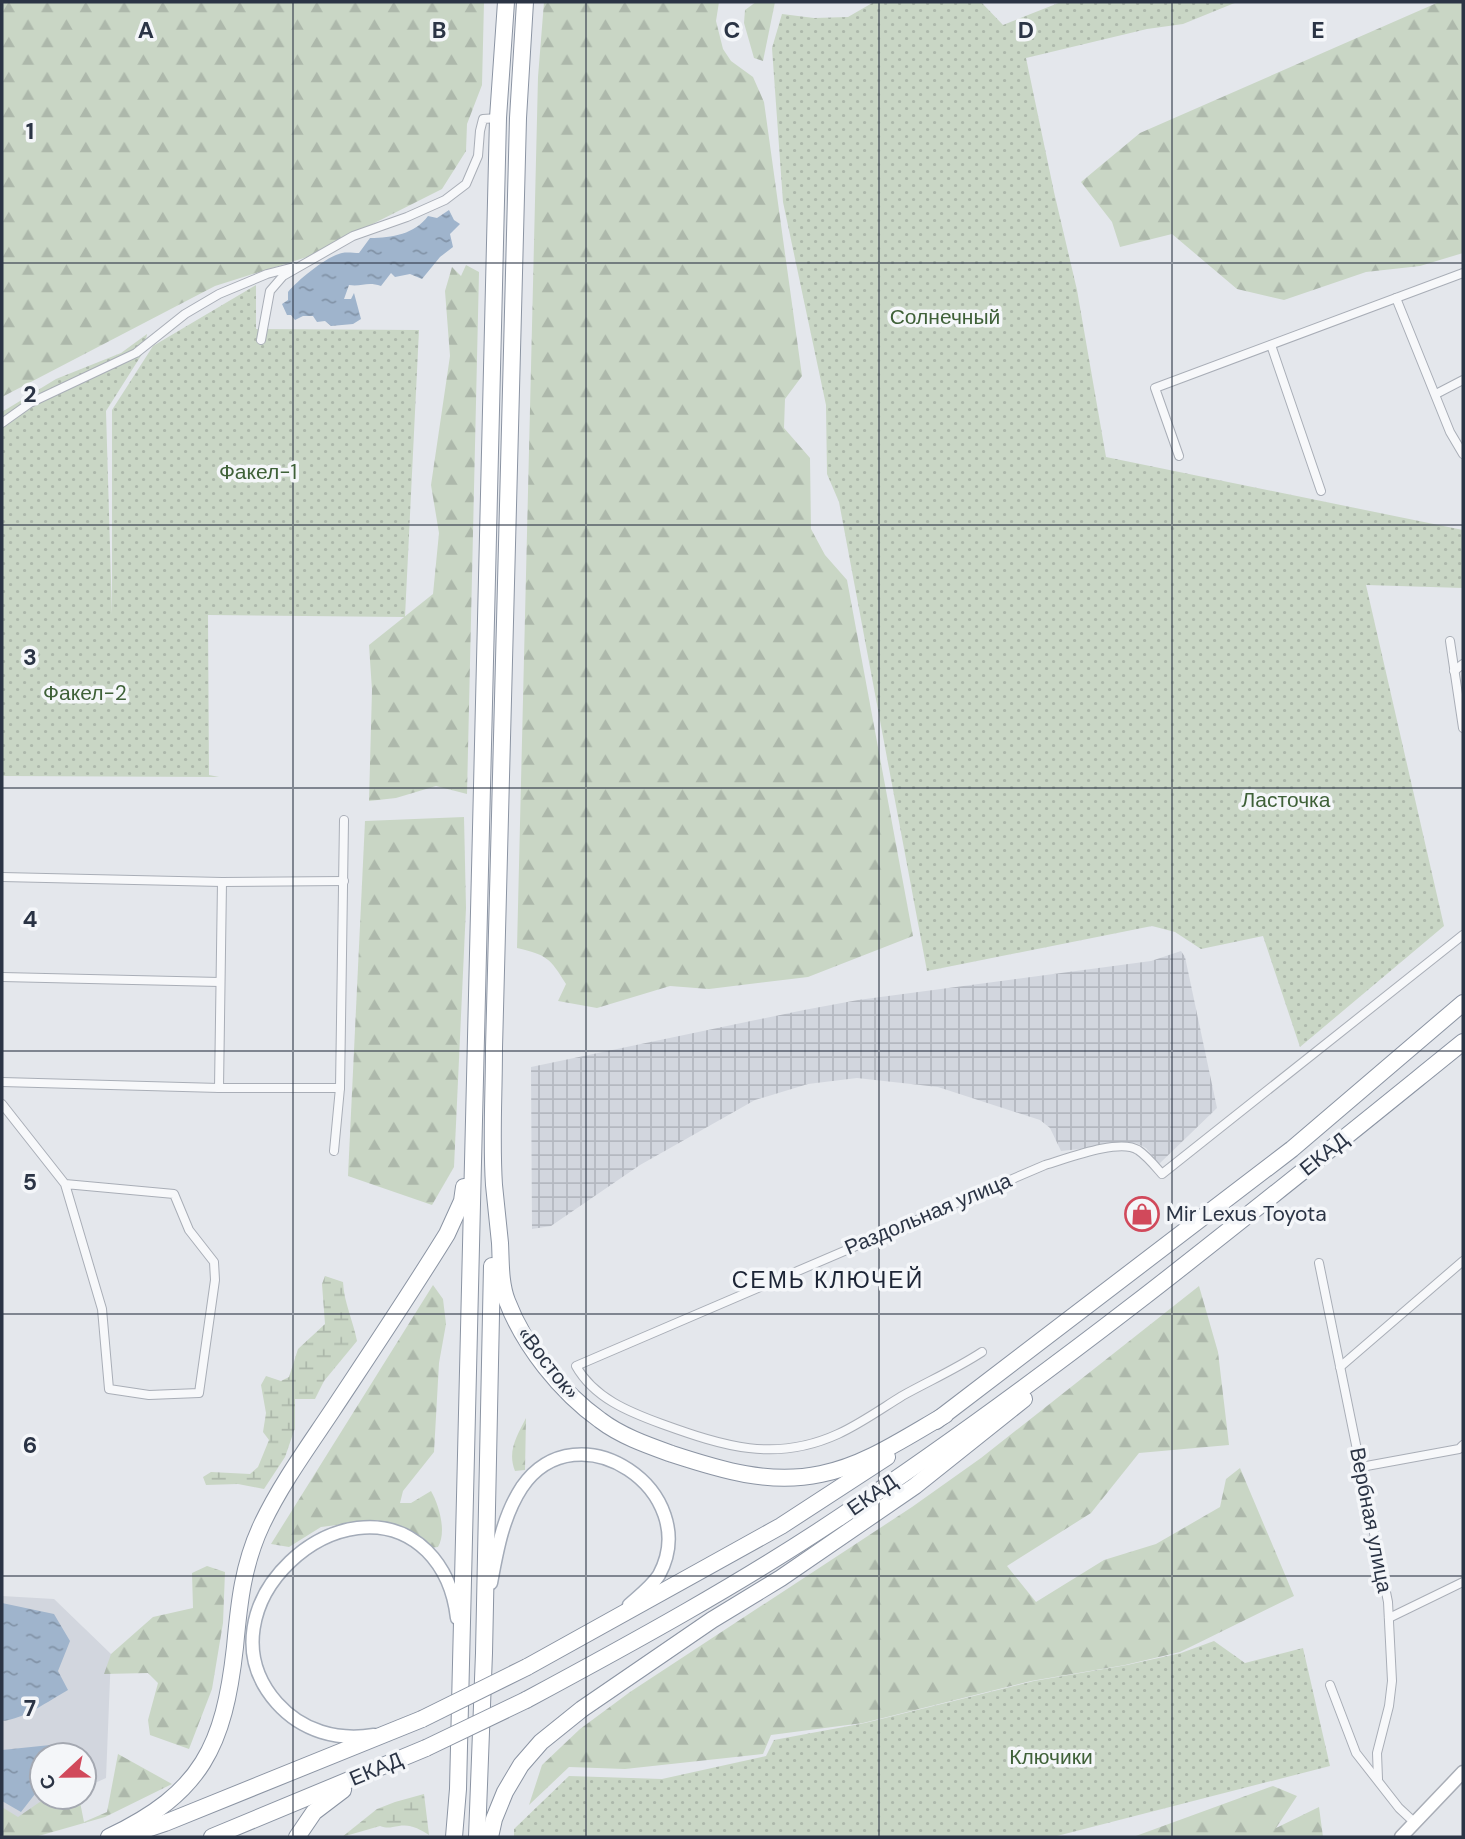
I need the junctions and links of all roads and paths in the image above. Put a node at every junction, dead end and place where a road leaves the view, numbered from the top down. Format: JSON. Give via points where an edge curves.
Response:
{"nodes":[{"id":1,"x":506,"y":2,"type":"edge"},
{"id":2,"x":525,"y":2,"type":"edge"},
{"id":3,"x":498,"y":117,"type":"junction"},
{"id":4,"x":307,"y":263,"type":"junction"},
{"id":5,"x":1463,"y":273,"type":"edge"},
{"id":6,"x":1396,"y":298,"type":"junction"},
{"id":7,"x":261,"y":340,"type":"dead end"},
{"id":8,"x":1271,"y":345,"type":"junction"},
{"id":9,"x":1463,"y":380,"type":"edge"},
{"id":10,"x":1436,"y":394,"type":"junction"},
{"id":11,"x":2,"y":423,"type":"edge"},
{"id":12,"x":1463,"y":454,"type":"edge"},
{"id":13,"x":1179,"y":456,"type":"dead end"},
{"id":14,"x":1321,"y":491,"type":"dead end"},
{"id":15,"x":1450,"y":641,"type":"dead end"},
{"id":16,"x":1463,"y":664,"type":"edge"},
{"id":17,"x":1454,"y":671,"type":"junction"},
{"id":18,"x":1463,"y":728,"type":"edge"},
{"id":19,"x":344,"y":820,"type":"dead end"},
{"id":20,"x":2,"y":877,"type":"edge"},
{"id":21,"x":344,"y":881,"type":"junction"},
{"id":22,"x":222,"y":882,"type":"junction"},
{"id":23,"x":1463,"y":935,"type":"edge"},
{"id":24,"x":2,"y":977,"type":"edge"},
{"id":25,"x":219,"y":982,"type":"junction"},
{"id":26,"x":1463,"y":1003,"type":"edge"},
{"id":27,"x":1463,"y":1042,"type":"edge"},
{"id":28,"x":2,"y":1082,"type":"edge"},
{"id":29,"x":219,"y":1088,"type":"junction"},
{"id":30,"x":340,"y":1088,"type":"junction"},
{"id":31,"x":2,"y":1104,"type":"edge"},
{"id":32,"x":472,"y":1147,"type":"junction"},
{"id":33,"x":334,"y":1151,"type":"dead end"},
{"id":34,"x":494,"y":1183,"type":"junction"},
{"id":35,"x":65,"y":1184,"type":"junction"},
{"id":36,"x":1463,"y":1261,"type":"edge"},
{"id":37,"x":1319,"y":1262,"type":"dead end"},
{"id":38,"x":982,"y":1352,"type":"dead end"},
{"id":39,"x":1072,"y":1354,"type":"junction"},
{"id":40,"x":1340,"y":1367,"type":"junction"},
{"id":41,"x":944,"y":1415,"type":"junction"},
{"id":42,"x":1463,"y":1445,"type":"edge"},
{"id":43,"x":1361,"y":1467,"type":"junction"},
{"id":44,"x":1463,"y":1582,"type":"edge"},
{"id":45,"x":1389,"y":1618,"type":"junction"},
{"id":46,"x":613,"y":1619,"type":"junction"},
{"id":47,"x":484,"y":1653,"type":"junction"},
{"id":48,"x":460,"y":1665,"type":"junction"},
{"id":49,"x":1330,"y":1685,"type":"dead end"},
{"id":50,"x":404,"y":1727,"type":"junction"},
{"id":51,"x":371,"y":1772,"type":"junction"},
{"id":52,"x":1463,"y":1772,"type":"edge"},
{"id":53,"x":1378,"y":1779,"type":"junction"},
{"id":54,"x":1414,"y":1822,"type":"junction"},
{"id":55,"x":109,"y":1837,"type":"edge"},
{"id":56,"x":124,"y":1837,"type":"edge"},
{"id":57,"x":212,"y":1837,"type":"edge"},
{"id":58,"x":297,"y":1837,"type":"edge"},
{"id":59,"x":456,"y":1837,"type":"edge"},
{"id":60,"x":477,"y":1837,"type":"edge"},
{"id":61,"x":490,"y":1837,"type":"edge"},
{"id":62,"x":1401,"y":1837,"type":"edge"}],
"edges":[{"from":1,"to":3,"type":"highway"},
{"from":2,"to":34,"type":"highway","name":"«Восток»","via":[[518,118]]},
{"from":3,"to":4,"type":"street","via":[[483,119],[478,156],[466,184],[445,200],[353,236]]},
{"from":3,"to":32,"type":"highway"},
{"from":4,"to":7,"type":"street","via":[[283,276],[271,291]]},
{"from":4,"to":11,"type":"street","via":[[219,294],[185,314],[136,354],[30,403]]},
{"from":5,"to":6,"type":"street"},
{"from":6,"to":8,"type":"street"},
{"from":6,"to":10,"type":"street"},
{"from":8,"to":13,"type":"street","via":[[1155,388]]},
{"from":8,"to":14,"type":"street"},
{"from":9,"to":10,"type":"street"},
{"from":10,"to":12,"type":"street"},
{"from":15,"to":17,"type":"street"},
{"from":16,"to":17,"type":"street"},
{"from":17,"to":18,"type":"street"},
{"from":19,"to":21,"type":"street"},
{"from":20,"to":22,"type":"street"},
{"from":21,"to":22,"type":"street"},
{"from":21,"to":30,"type":"street"},
{"from":22,"to":25,"type":"street"},
{"from":23,"to":38,"type":"street","name":"Раздольная улица","via":[[1162,1174],[1136,1149],[1126,1147],[1100,1149],[1045,1165],[576,1366],[585,1381],[612,1402],[641,1416],[710,1441],[774,1450],[820,1442],[841,1433]]},
{"from":24,"to":25,"type":"street"},
{"from":25,"to":29,"type":"street"},
{"from":26,"to":41,"type":"highway","name":"ЕКАД","via":[[1292,1149]]},
{"from":27,"to":39,"type":"highway","name":"ЕКАД"},
{"from":28,"to":29,"type":"street"},
{"from":29,"to":30,"type":"street"},
{"from":30,"to":33,"type":"street"},
{"from":31,"to":35,"type":"street"},
{"from":32,"to":48,"type":"highway"},
{"from":32,"to":55,"type":"highway","via":[[462,1201],[447,1234],[262,1524],[239,1595],[226,1709],[207,1757],[187,1786],[166,1805]]},
{"from":34,"to":41,"type":"highway","name":"«Восток»","via":[[503,1286],[518,1325],[577,1402],[625,1435],[730,1472],[797,1478],[847,1467]]},
{"from":34,"to":47,"type":"highway"},
{"from":35,"to":35,"type":"street","via":[[103,1309],[109,1389],[149,1395],[199,1393],[214,1262],[188,1230],[174,1194]]},
{"from":36,"to":40,"type":"street"},
{"from":37,"to":40,"type":"street","name":"Вербная улица"},
{"from":39,"to":51,"type":"highway","name":"ЕКАД","bridge":true,"via":[[840,1518],[601,1660]]},
{"from":39,"to":61,"type":"highway","via":[[1017,1405],[915,1486],[712,1620],[541,1742],[505,1792]]},
{"from":40,"to":43,"type":"street","name":"Вербная улица"},
{"from":41,"to":46,"type":"highway","name":"ЕКАД","via":[[781,1526]]},
{"from":42,"to":43,"type":"street"},
{"from":43,"to":45,"type":"street","name":"Вербная улица"},
{"from":44,"to":45,"type":"street"},
{"from":45,"to":53,"type":"street","name":"Вербная улица","via":[[1392,1681],[1377,1753]]},
{"from":46,"to":47,"type":"main road","via":[[660,1572],[667,1544],[662,1512],[643,1479],[622,1464],[592,1456],[559,1460],[531,1477],[509,1512],[495,1562]]},
{"from":46,"to":50,"type":"highway","name":"ЕКАД","bridge":true},
{"from":47,"to":60,"type":"highway"},
{"from":48,"to":50,"type":"main road","via":[[457,1614],[445,1574],[421,1545],[408,1538],[372,1528],[342,1531],[313,1544],[280,1573],[256,1610],[252,1639],[255,1663],[272,1698],[301,1724],[330,1735],[368,1736]]},
{"from":48,"to":59,"type":"highway"},
{"from":49,"to":53,"type":"street","via":[[1356,1753]]},
{"from":50,"to":56,"type":"highway","name":"ЕКАД"},
{"from":51,"to":57,"type":"highway","name":"ЕКАД"},
{"from":51,"to":58,"type":"highway","via":[[314,1812]]},
{"from":52,"to":54,"type":"main road"},
{"from":53,"to":54,"type":"street"},
{"from":54,"to":62,"type":"main road"}]}
